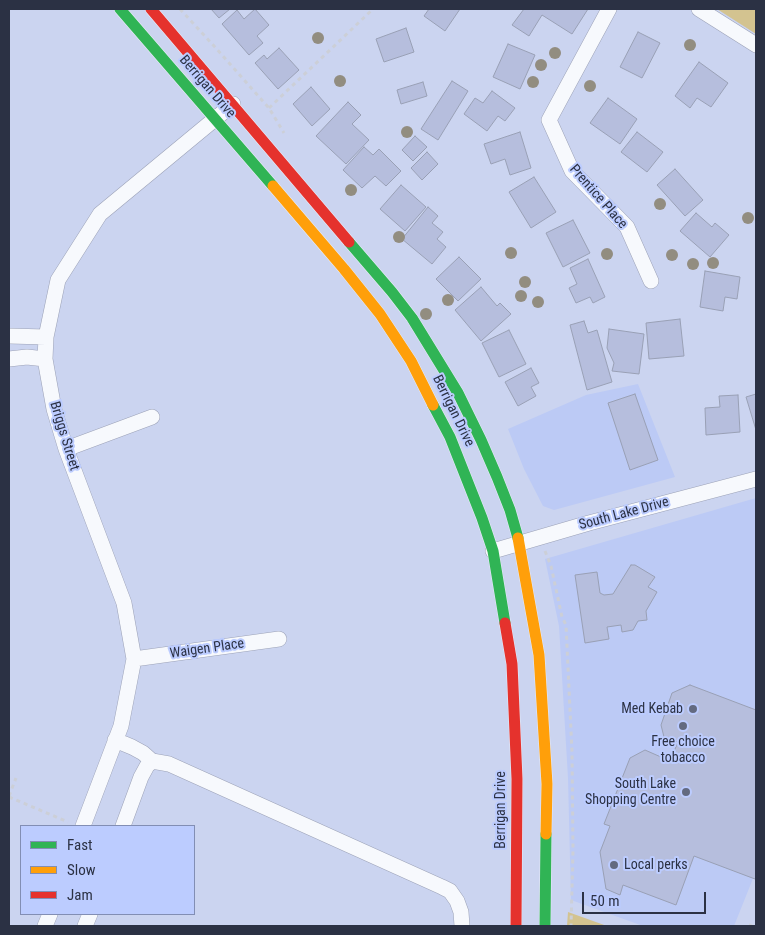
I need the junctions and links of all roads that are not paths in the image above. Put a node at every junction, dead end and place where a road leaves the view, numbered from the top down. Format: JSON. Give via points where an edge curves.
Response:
{"nodes":[{"id":1,"x":120,"y":9,"type":"edge"},
{"id":2,"x":151,"y":9,"type":"edge"},
{"id":3,"x":609,"y":9,"type":"edge"},
{"id":4,"x":699,"y":9,"type":"edge"},
{"id":5,"x":756,"y":45,"type":"edge"},
{"id":6,"x":233,"y":104,"type":"junction"},
{"id":7,"x":215,"y":120,"type":"junction"},
{"id":8,"x":651,"y":281,"type":"dead end"},
{"id":9,"x":9,"y":336,"type":"edge"},
{"id":10,"x":46,"y":336,"type":"junction"},
{"id":11,"x":9,"y":359,"type":"edge"},
{"id":12,"x":45,"y":359,"type":"junction"},
{"id":13,"x":152,"y":417,"type":"dead end"},
{"id":14,"x":66,"y":449,"type":"junction"},
{"id":15,"x":756,"y":479,"type":"edge"},
{"id":16,"x":519,"y":543,"type":"junction"},
{"id":17,"x":493,"y":551,"type":"junction"},
{"id":18,"x":279,"y":639,"type":"dead end"},
{"id":19,"x":134,"y":659,"type":"junction"},
{"id":20,"x":115,"y":740,"type":"junction"},
{"id":21,"x":152,"y":761,"type":"junction"},
{"id":22,"x":76,"y":824,"type":"edge"},
{"id":23,"x":123,"y":825,"type":"edge"},
{"id":24,"x":531,"y":880,"type":"junction"},
{"id":25,"x":462,"y":926,"type":"edge"},
{"id":26,"x":516,"y":926,"type":"edge"},
{"id":27,"x":545,"y":926,"type":"edge"}],
"edges":[{"from":1,"to":7,"type":"main road","name":"Berrigan Drive"},
{"from":2,"to":6,"type":"main road","name":"Berrigan Drive"},
{"from":3,"to":8,"type":"street","name":"Prentice Place","via":[[549,120],[572,171],[627,227]]},
{"from":4,"to":5,"type":"street"},
{"from":6,"to":7,"type":"street","name":"Briggs Street"},
{"from":6,"to":16,"type":"main road","name":"Berrigan Drive","via":[[412,318],[458,393],[481,440],[510,510]]},
{"from":7,"to":10,"type":"street","name":"Briggs Street","via":[[100,214],[58,280]]},
{"from":7,"to":17,"type":"main road","name":"Berrigan Drive","via":[[344,269],[397,338],[450,437]]},
{"from":9,"to":10,"type":"street"},
{"from":10,"to":12,"type":"street","name":"Briggs Street"},
{"from":11,"to":12,"type":"street"},
{"from":12,"to":14,"type":"street","name":"Briggs Street"},
{"from":13,"to":14,"type":"street"},
{"from":14,"to":19,"type":"street","name":"Briggs Street","via":[[124,603]]},
{"from":15,"to":16,"type":"street","name":"South Lake Drive"},
{"from":16,"to":17,"type":"street","name":"South Lake Drive"},
{"from":16,"to":24,"type":"main road","name":"Berrigan Drive","via":[[539,655],[547,784]]},
{"from":17,"to":24,"type":"main road","name":"Berrigan Drive","via":[[512,664],[517,779]]},
{"from":18,"to":19,"type":"street","name":"Waigen Place"},
{"from":19,"to":20,"type":"street","name":"Briggs Street","via":[[121,726]]},
{"from":20,"to":21,"type":"street","via":[[143,753]]},
{"from":20,"to":22,"type":"street","name":"Briggs Street"},
{"from":21,"to":23,"type":"street","via":[[141,777]]},
{"from":21,"to":25,"type":"street","via":[[168,764],[442,887],[458,901]]},
{"from":24,"to":26,"type":"main road","name":"Berrigan Drive"},
{"from":24,"to":27,"type":"main road","name":"Berrigan Drive"}]}
